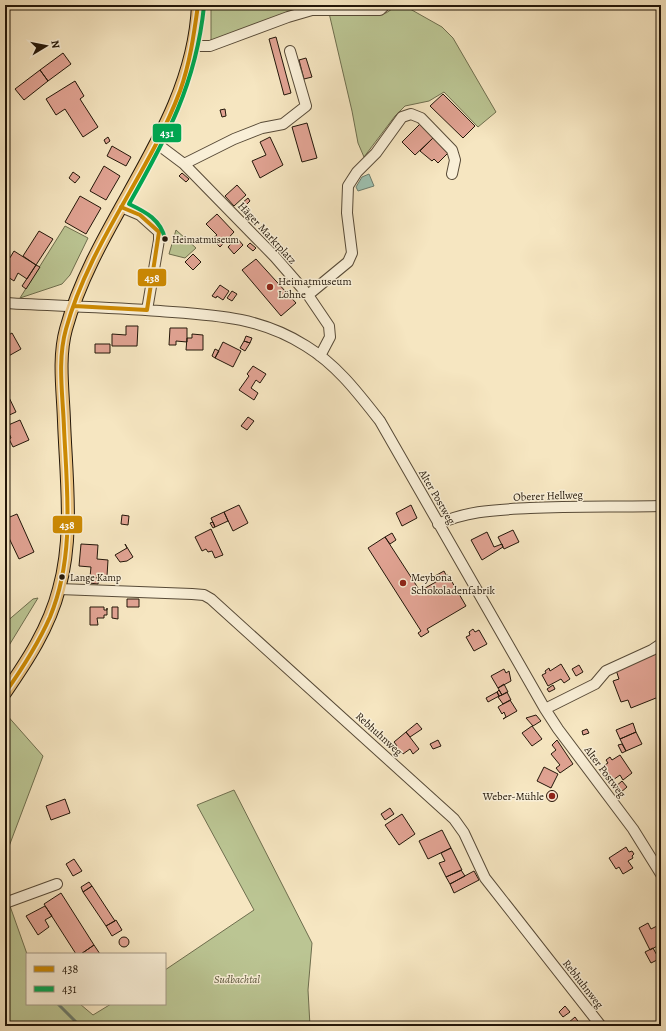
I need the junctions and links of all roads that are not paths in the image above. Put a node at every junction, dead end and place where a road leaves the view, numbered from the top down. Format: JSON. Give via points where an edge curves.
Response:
{"nodes":[{"id":1,"x":198,"y":5,"type":"edge"},
{"id":2,"x":385,"y":5,"type":"edge"},
{"id":3,"x":194,"y":46,"type":"junction"},
{"id":4,"x":290,"y":51,"type":"dead end"},
{"id":5,"x":156,"y":143,"type":"junction"},
{"id":6,"x":184,"y":164,"type":"junction"},
{"id":7,"x":452,"y":174,"type":"dead end"},
{"id":8,"x":121,"y":207,"type":"junction"},
{"id":9,"x":308,"y":295,"type":"junction"},
{"id":10,"x":5,"y":304,"type":"edge"},
{"id":11,"x":74,"y":306,"type":"junction"},
{"id":12,"x":148,"y":310,"type":"junction"},
{"id":13,"x":320,"y":356,"type":"junction"},
{"id":14,"x":661,"y":506,"type":"edge"},
{"id":15,"x":438,"y":524,"type":"junction"},
{"id":16,"x":59,"y":589,"type":"junction"},
{"id":17,"x":661,"y":644,"type":"edge"},
{"id":18,"x":7,"y":686,"type":"edge"},
{"id":19,"x":545,"y":709,"type":"junction"},
{"id":20,"x":661,"y":874,"type":"edge"},
{"id":21,"x":57,"y":884,"type":"dead end"},
{"id":22,"x":5,"y":903,"type":"edge"},
{"id":23,"x":601,"y":1026,"type":"edge"}],
"edges":[{"from":1,"to":3,"type":"main road"},
{"from":2,"to":3,"type":"street","via":[[380,10],[312,10],[210,46]]},
{"from":3,"to":5,"type":"main road","via":[[174,106]]},
{"from":4,"to":6,"type":"street","via":[[306,106],[282,124],[255,130]]},
{"from":5,"to":6,"type":"street","name":"Häger Marktplatz"},
{"from":5,"to":8,"type":"main road"},
{"from":6,"to":9,"type":"street","name":"Häger Marktplatz","via":[[275,257]]},
{"from":7,"to":9,"type":"street","via":[[455,160],[452,150],[421,118],[411,114],[402,117],[348,186],[347,213],[352,253],[348,262]]},
{"from":8,"to":11,"type":"main road","via":[[82,284]]},
{"from":8,"to":12,"type":"street","via":[[140,215],[159,232]]},
{"from":9,"to":13,"type":"street","name":"Häger Marktplatz","via":[[329,326],[330,337]]},
{"from":10,"to":11,"type":"street","name":"Alter Postweg"},
{"from":11,"to":12,"type":"street","name":"Alter Postweg"},
{"from":11,"to":16,"type":"main road","via":[[66,330],[62,361],[67,509],[64,565]]},
{"from":12,"to":13,"type":"street","name":"Alter Postweg","via":[[230,316],[267,326],[287,335]]},
{"from":13,"to":15,"type":"street","name":"Alter Postweg","via":[[346,378],[380,421]]},
{"from":14,"to":15,"type":"street","name":"Oberer Hellweg","via":[[546,507],[478,511]]},
{"from":15,"to":19,"type":"street","name":"Alter Postweg"},
{"from":16,"to":18,"type":"main road","via":[[40,639]]},
{"from":16,"to":23,"type":"street","name":"Rebhuhnweg","via":[[192,594],[212,599],[454,819],[485,878]]},
{"from":17,"to":19,"type":"street","via":[[606,671],[595,684]]},
{"from":19,"to":20,"type":"street","name":"Alter Postweg","via":[[633,830]]},
{"from":21,"to":22,"type":"street"}]}
